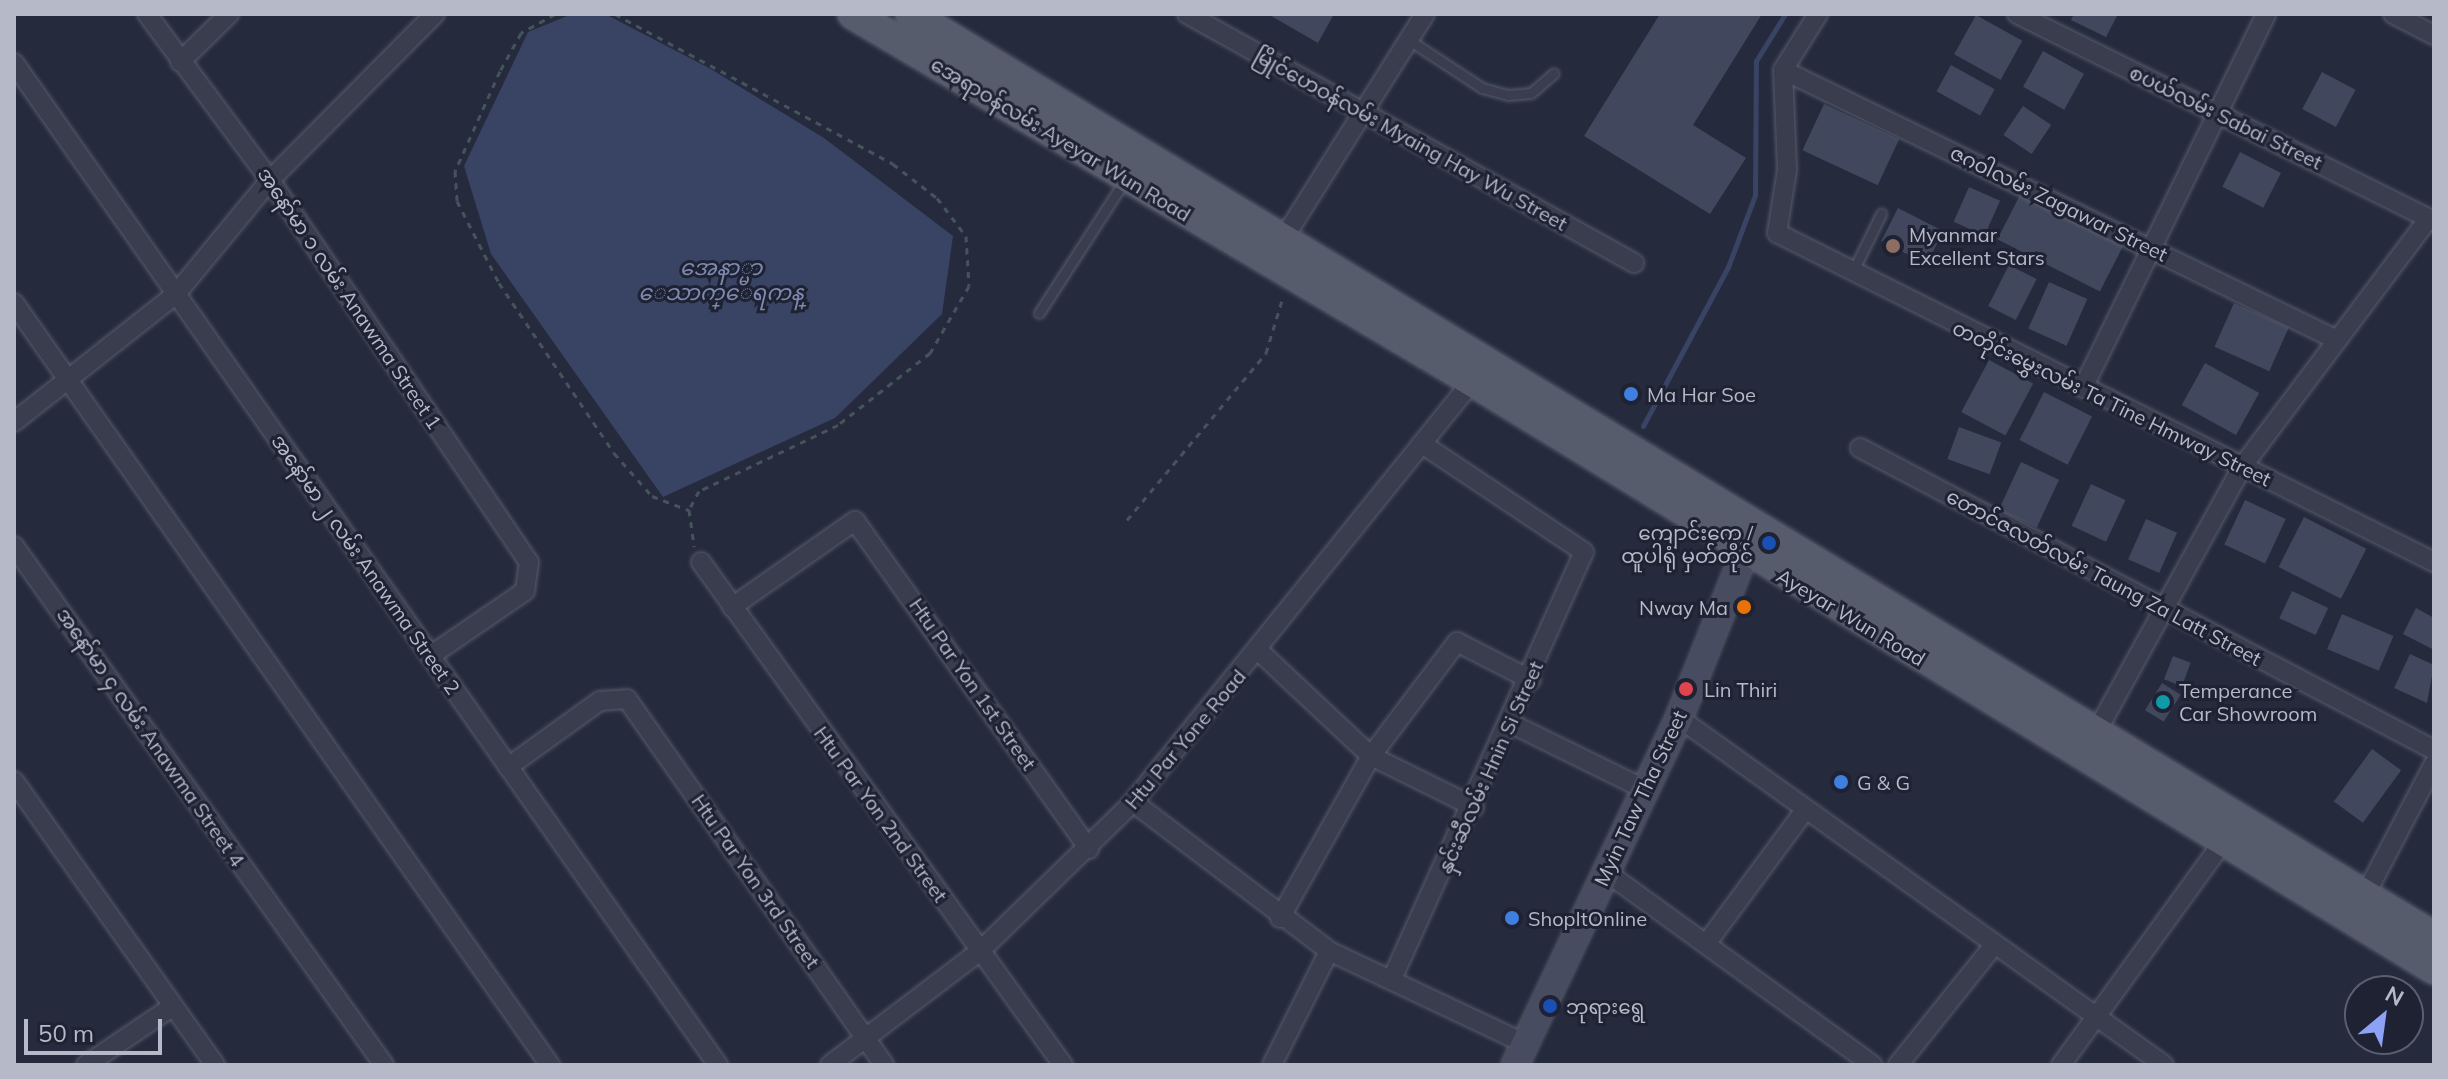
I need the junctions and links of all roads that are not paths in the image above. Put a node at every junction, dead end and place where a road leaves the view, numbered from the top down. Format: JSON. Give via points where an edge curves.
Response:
{"nodes":[{"id":1,"x":147,"y":14,"type":"edge"},
{"id":2,"x":229,"y":14,"type":"edge"},
{"id":3,"x":435,"y":14,"type":"edge"},
{"id":4,"x":853,"y":14,"type":"edge"},
{"id":5,"x":911,"y":14,"type":"edge"},
{"id":6,"x":1187,"y":14,"type":"edge"},
{"id":7,"x":1425,"y":14,"type":"edge"},
{"id":8,"x":1818,"y":14,"type":"edge"},
{"id":9,"x":2017,"y":14,"type":"edge"},
{"id":10,"x":2266,"y":14,"type":"edge"},
{"id":11,"x":2393,"y":14,"type":"edge"},
{"id":12,"x":2434,"y":35,"type":"edge"},
{"id":13,"x":1409,"y":40,"type":"junction"},
{"id":14,"x":180,"y":62,"type":"junction"},
{"id":15,"x":14,"y":63,"type":"edge"},
{"id":16,"x":1783,"y":70,"type":"junction"},
{"id":17,"x":1554,"y":73,"type":"dead end"},
{"id":18,"x":2220,"y":113,"type":"junction"},
{"id":19,"x":1363,"y":114,"type":"junction"},
{"id":20,"x":270,"y":180,"type":"junction"},
{"id":21,"x":1125,"y":180,"type":"junction"},
{"id":22,"x":1881,"y":214,"type":"dead end"},
{"id":23,"x":2432,"y":219,"type":"edge"},
{"id":24,"x":2154,"y":249,"type":"junction"},
{"id":25,"x":1280,"y":258,"type":"junction"},
{"id":26,"x":1634,"y":263,"type":"dead end"},
{"id":27,"x":1851,"y":274,"type":"junction"},
{"id":28,"x":176,"y":294,"type":"junction"},
{"id":29,"x":14,"y":303,"type":"edge"},
{"id":30,"x":1039,"y":313,"type":"dead end"},
{"id":31,"x":2333,"y":338,"type":"junction"},
{"id":32,"x":1480,"y":372,"type":"junction"},
{"id":33,"x":68,"y":383,"type":"junction"},
{"id":34,"x":2083,"y":388,"type":"junction"},
{"id":35,"x":14,"y":422,"type":"edge"},
{"id":36,"x":1422,"y":444,"type":"junction"},
{"id":37,"x":1860,"y":448,"type":"dead end"},
{"id":38,"x":2242,"y":467,"type":"junction"},
{"id":39,"x":1750,"y":540,"type":"junction"},
{"id":40,"x":14,"y":546,"type":"edge"},
{"id":41,"x":701,"y":562,"type":"road end"},
{"id":42,"x":2434,"y":562,"type":"edge"},
{"id":43,"x":732,"y":607,"type":"junction"},
{"id":44,"x":2165,"y":611,"type":"junction"},
{"id":45,"x":1259,"y":651,"type":"junction"},
{"id":46,"x":430,"y":656,"type":"junction"},
{"id":47,"x":1531,"y":680,"type":"junction"},
{"id":48,"x":1679,"y":718,"type":"junction"},
{"id":49,"x":1512,"y":724,"type":"junction"},
{"id":50,"x":2089,"y":746,"type":"junction"},
{"id":51,"x":2434,"y":750,"type":"edge"},
{"id":52,"x":1371,"y":756,"type":"junction"},
{"id":53,"x":2434,"y":764,"type":"edge"},
{"id":54,"x":508,"y":767,"type":"junction"},
{"id":55,"x":14,"y":781,"type":"edge"},
{"id":56,"x":1644,"y":789,"type":"junction"},
{"id":57,"x":1133,"y":802,"type":"junction"},
{"id":58,"x":1474,"y":807,"type":"junction"},
{"id":59,"x":1806,"y":809,"type":"junction"},
{"id":60,"x":2222,"y":843,"type":"junction"},
{"id":61,"x":1089,"y":849,"type":"junction"},
{"id":62,"x":1606,"y":872,"type":"junction"},
{"id":63,"x":2358,"y":909,"type":"junction"},
{"id":64,"x":1280,"y":918,"type":"junction"},
{"id":65,"x":2434,"y":937,"type":"edge"},
{"id":66,"x":1706,"y":944,"type":"junction"},
{"id":67,"x":1995,"y":944,"type":"junction"},
{"id":68,"x":1329,"y":951,"type":"junction"},
{"id":69,"x":979,"y":952,"type":"junction"},
{"id":70,"x":2434,"y":969,"type":"edge"},
{"id":71,"x":1392,"y":979,"type":"junction"},
{"id":72,"x":173,"y":1006,"type":"junction"},
{"id":73,"x":2099,"y":1019,"type":"junction"},
{"id":74,"x":865,"y":1039,"type":"junction"},
{"id":75,"x":1520,"y":1054,"type":"edge"},
{"id":76,"x":86,"y":1065,"type":"edge"},
{"id":77,"x":215,"y":1065,"type":"edge"},
{"id":78,"x":384,"y":1065,"type":"edge"},
{"id":79,"x":550,"y":1065,"type":"edge"},
{"id":80,"x":718,"y":1065,"type":"edge"},
{"id":81,"x":830,"y":1065,"type":"edge"},
{"id":82,"x":884,"y":1065,"type":"edge"},
{"id":83,"x":1063,"y":1065,"type":"edge"},
{"id":84,"x":1272,"y":1065,"type":"edge"},
{"id":85,"x":1873,"y":1065,"type":"edge"},
{"id":86,"x":1898,"y":1065,"type":"edge"},
{"id":87,"x":2061,"y":1065,"type":"edge"},
{"id":88,"x":2164,"y":1065,"type":"edge"}],
"edges":[{"from":1,"to":14,"type":"street","name":"အနော်မာ ၁ လမ်း Anawma Street 1"},
{"from":2,"to":14,"type":"street"},
{"from":3,"to":20,"type":"street"},
{"from":4,"to":21,"type":"main road","name":"အေရာဝန်လမ်း Ayeyar Wun Road"},
{"from":5,"to":25,"type":"main road","name":"အေရာဝန်လမ်း Ayeyar Wun Road"},
{"from":6,"to":19,"type":"street","name":"မြိုင်ဟေဝန်လမ်း Myaing Hay Wu Street"},
{"from":7,"to":13,"type":"street"},
{"from":8,"to":16,"type":"street"},
{"from":9,"to":18,"type":"street","name":"စပယ်လမ်း Sabai Street"},
{"from":10,"to":18,"type":"street"},
{"from":11,"to":12,"type":"street"},
{"from":13,"to":17,"type":"lane","via":[[1482,88],[1508,95],[1531,93]]},
{"from":13,"to":19,"type":"street"},
{"from":14,"to":20,"type":"street","name":"အနော်မာ ၁ လမ်း Anawma Street 1"},
{"from":15,"to":28,"type":"street","name":"အနော်မာ ၂ လမ်း Anawma Street 2"},
{"from":16,"to":24,"type":"street","name":"ဇဂဝါလမ်း Zagawar Street"},
{"from":16,"to":27,"type":"street","name":"တတိုင်းမွှေးလမ်း Ta Tine Hmway Street","via":[[1787,170],[1777,233]]},
{"from":18,"to":23,"type":"street","name":"စပယ်လမ်း Sabai Street"},
{"from":18,"to":24,"type":"street"},
{"from":19,"to":25,"type":"street"},
{"from":19,"to":26,"type":"street","name":"မြိုင်ဟေဝန်လမ်း Myaing Hay Wu Street"},
{"from":20,"to":28,"type":"street"},
{"from":20,"to":46,"type":"street","name":"အနော်မာ ၁ လမ်း Anawma Street 1","via":[[529,562],[525,591]]},
{"from":21,"to":25,"type":"main road","name":"အေရာဝန်လမ်း Ayeyar Wun Road"},
{"from":21,"to":30,"type":"lane"},
{"from":22,"to":27,"type":"lane"},
{"from":23,"to":31,"type":"street"},
{"from":24,"to":31,"type":"street","name":"ဇဂဝါလမ်း Zagawar Street"},
{"from":24,"to":34,"type":"street"},
{"from":25,"to":32,"type":"main road","name":"Ayeyar Wun Road"},
{"from":27,"to":34,"type":"street","name":"တတိုင်းမွှေးလမ်း Ta Tine Hmway Street"},
{"from":28,"to":33,"type":"street"},
{"from":28,"to":46,"type":"street","name":"အနော်မာ ၂ လမ်း Anawma Street 2"},
{"from":29,"to":33,"type":"street"},
{"from":31,"to":38,"type":"street"},
{"from":32,"to":36,"type":"street","name":"Htu Par Yone Road"},
{"from":32,"to":39,"type":"main road","name":"Ayeyar Wun Road"},
{"from":33,"to":35,"type":"street"},
{"from":33,"to":79,"type":"street"},
{"from":34,"to":38,"type":"street","name":"တတိုင်းမွှေးလမ်း Ta Tine Hmway Street"},
{"from":36,"to":45,"type":"street","name":"Htu Par Yone Road"},
{"from":36,"to":47,"type":"street","name":"နှင်းဆီလမ်း Hnin Si Street","via":[[1584,552]]},
{"from":37,"to":44,"type":"street","name":"တောင်ဇလတ်လမ်း Taung Za Latt Street"},
{"from":38,"to":42,"type":"street","name":"တတိုင်းမွှေးလမ်း Ta Tine Hmway Street"},
{"from":38,"to":44,"type":"street"},
{"from":39,"to":48,"type":"main road","name":"Myin Taw Tha Street"},
{"from":39,"to":50,"type":"main road","name":"Ayeyar Wun Road"},
{"from":40,"to":78,"type":"street","name":"အနော်မာ ၄ လမ်း Anawma Street 4"},
{"from":41,"to":43,"type":"street","name":"Htu Par Yon 2nd Street"},
{"from":43,"to":61,"type":"street","name":"Htu Par Yon 1st Street","via":[[855,521]]},
{"from":43,"to":69,"type":"street","name":"Htu Par Yon 2nd Street"},
{"from":44,"to":50,"type":"street"},
{"from":44,"to":51,"type":"street","name":"တောင်ဇလတ်လမ်း Taung Za Latt Street"},
{"from":45,"to":52,"type":"street"},
{"from":45,"to":57,"type":"street","name":"Htu Par Yone Road"},
{"from":46,"to":54,"type":"street","name":"အနော်မာ ၂ လမ်း Anawma Street 2"},
{"from":47,"to":49,"type":"street","name":"နှင်းဆီလမ်း Hnin Si Street"},
{"from":47,"to":52,"type":"street","via":[[1457,642]]},
{"from":48,"to":56,"type":"main road","name":"Myin Taw Tha Street"},
{"from":48,"to":59,"type":"street"},
{"from":49,"to":56,"type":"street"},
{"from":49,"to":58,"type":"street","name":"နှင်းဆီလမ်း Hnin Si Street"},
{"from":50,"to":60,"type":"main road","name":"Ayeyar Wun Road"},
{"from":50,"to":63,"type":"main road","name":"Ayeyar Wun Road"},
{"from":52,"to":58,"type":"street"},
{"from":52,"to":64,"type":"street"},
{"from":53,"to":63,"type":"street"},
{"from":54,"to":74,"type":"street","name":"Htu Par Yon 3rd Street","via":[[600,701],[627,699]]},
{"from":54,"to":80,"type":"street","name":"အနော်မာ ၂ လမ်း Anawma Street 2"},
{"from":55,"to":72,"type":"street"},
{"from":56,"to":62,"type":"main road","name":"Myin Taw Tha Street"},
{"from":57,"to":61,"type":"street","name":"Htu Par Yone Road"},
{"from":57,"to":64,"type":"street"},
{"from":58,"to":71,"type":"street","name":"နှင်းဆီလမ်း Hnin Si Street"},
{"from":59,"to":66,"type":"street"},
{"from":59,"to":67,"type":"street"},
{"from":60,"to":63,"type":"main road","name":"Ayeyar Wun Road"},
{"from":60,"to":73,"type":"street"},
{"from":61,"to":69,"type":"street","name":"Htu Par Yone Road"},
{"from":62,"to":66,"type":"street"},
{"from":62,"to":75,"type":"main road","name":"Myin Taw Tha Street"},
{"from":63,"to":65,"type":"main road","name":"Ayeyar Wun Road"},
{"from":63,"to":70,"type":"main road","name":"Ayeyar Wun Road"},
{"from":64,"to":68,"type":"street"},
{"from":66,"to":85,"type":"street"},
{"from":67,"to":73,"type":"street"},
{"from":67,"to":86,"type":"street"},
{"from":68,"to":71,"type":"street"},
{"from":68,"to":84,"type":"street"},
{"from":69,"to":74,"type":"street","name":"Htu Par Yone Road"},
{"from":69,"to":83,"type":"street","name":"Htu Par Yon 2nd Street"},
{"from":71,"to":75,"type":"street"},
{"from":72,"to":76,"type":"street"},
{"from":72,"to":77,"type":"street"},
{"from":73,"to":87,"type":"street"},
{"from":73,"to":88,"type":"street"},
{"from":74,"to":81,"type":"street","name":"Htu Par Yone Road"},
{"from":74,"to":82,"type":"street","name":"Htu Par Yon 3rd Street"}]}
